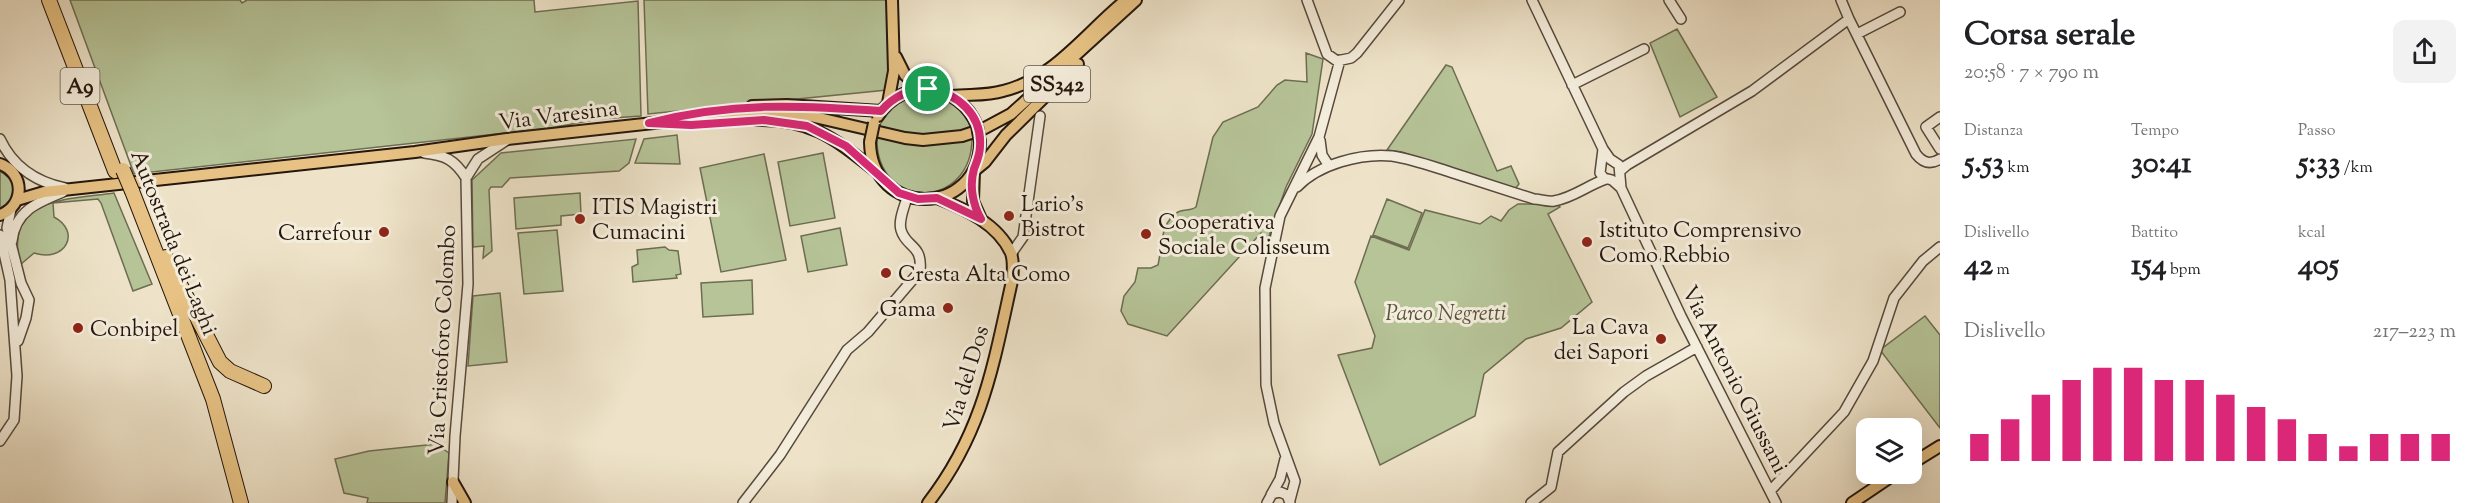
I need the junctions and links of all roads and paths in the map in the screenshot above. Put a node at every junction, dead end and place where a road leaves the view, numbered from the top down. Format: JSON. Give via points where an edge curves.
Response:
{"nodes":[{"id":1,"x":49,"y":0,"type":"edge"},
{"id":2,"x":57,"y":0,"type":"edge"},
{"id":3,"x":892,"y":0,"type":"edge"},
{"id":4,"x":1126,"y":0,"type":"edge"},
{"id":5,"x":1136,"y":0,"type":"edge"},
{"id":6,"x":1142,"y":0,"type":"edge"},
{"id":7,"x":1307,"y":0,"type":"edge"},
{"id":8,"x":1399,"y":0,"type":"edge"},
{"id":9,"x":1533,"y":0,"type":"edge"},
{"id":10,"x":1669,"y":0,"type":"edge"},
{"id":11,"x":1841,"y":0,"type":"edge"},
{"id":12,"x":1900,"y":12,"type":"dead end"},
{"id":13,"x":1681,"y":19,"type":"dead end"},
{"id":14,"x":1849,"y":19,"type":"junction"},
{"id":15,"x":1857,"y":34,"type":"junction"},
{"id":16,"x":1644,"y":49,"type":"dead end"},
{"id":17,"x":895,"y":53,"type":"junction"},
{"id":18,"x":1340,"y":60,"type":"junction"},
{"id":19,"x":1572,"y":85,"type":"junction"},
{"id":20,"x":921,"y":89,"type":"junction"},
{"id":21,"x":952,"y":96,"type":"junction"},
{"id":22,"x":884,"y":107,"type":"junction"},
{"id":23,"x":1040,"y":116,"type":"dead end"},
{"id":24,"x":1940,"y":117,"type":"edge"},
{"id":25,"x":649,"y":123,"type":"junction"},
{"id":26,"x":1319,"y":137,"type":"junction"},
{"id":27,"x":0,"y":139,"type":"edge"},
{"id":28,"x":507,"y":139,"type":"junction"},
{"id":29,"x":461,"y":145,"type":"junction"},
{"id":30,"x":1940,"y":149,"type":"edge"},
{"id":31,"x":415,"y":152,"type":"junction"},
{"id":32,"x":1940,"y":159,"type":"edge"},
{"id":33,"x":1,"y":163,"type":"edge"},
{"id":34,"x":457,"y":165,"type":"junction"},
{"id":35,"x":1329,"y":166,"type":"junction"},
{"id":36,"x":119,"y":170,"type":"junction"},
{"id":37,"x":1613,"y":170,"type":"junction"},
{"id":38,"x":974,"y":171,"type":"junction"},
{"id":39,"x":877,"y":172,"type":"junction"},
{"id":40,"x":466,"y":178,"type":"junction"},
{"id":41,"x":18,"y":181,"type":"junction"},
{"id":42,"x":71,"y":189,"type":"junction"},
{"id":43,"x":44,"y":192,"type":"junction"},
{"id":44,"x":128,"y":192,"type":"junction"},
{"id":45,"x":1290,"y":195,"type":"junction"},
{"id":46,"x":908,"y":196,"type":"junction"},
{"id":47,"x":937,"y":198,"type":"junction"},
{"id":48,"x":14,"y":205,"type":"junction"},
{"id":49,"x":0,"y":215,"type":"edge"},
{"id":50,"x":981,"y":219,"type":"junction"},
{"id":51,"x":0,"y":235,"type":"edge"},
{"id":52,"x":12,"y":247,"type":"junction"},
{"id":53,"x":1940,"y":247,"type":"edge"},
{"id":54,"x":1011,"y":254,"type":"junction"},
{"id":55,"x":13,"y":308,"type":"junction"},
{"id":56,"x":28,"y":309,"type":"junction"},
{"id":57,"x":16,"y":346,"type":"junction"},
{"id":58,"x":1697,"y":347,"type":"junction"},
{"id":59,"x":264,"y":386,"type":"dead end"},
{"id":60,"x":0,"y":441,"type":"edge"},
{"id":61,"x":1940,"y":446,"type":"edge"},
{"id":62,"x":1284,"y":454,"type":"junction"},
{"id":63,"x":1922,"y":457,"type":"edge"},
{"id":64,"x":453,"y":482,"type":"junction"},
{"id":65,"x":1880,"y":484,"type":"edge"},
{"id":66,"x":1771,"y":490,"type":"junction"},
{"id":67,"x":1269,"y":499,"type":"edge"},
{"id":68,"x":236,"y":500,"type":"edge"},
{"id":69,"x":1290,"y":502,"type":"edge"},
{"id":70,"x":452,"y":503,"type":"edge"},
{"id":71,"x":465,"y":503,"type":"edge"},
{"id":72,"x":743,"y":503,"type":"edge"},
{"id":73,"x":928,"y":503,"type":"edge"},
{"id":74,"x":1531,"y":503,"type":"edge"},
{"id":75,"x":1776,"y":503,"type":"edge"},
{"id":76,"x":1785,"y":503,"type":"edge"},
{"id":77,"x":1852,"y":503,"type":"edge"}],
"edges":[{"from":1,"to":36,"type":"highway","name":"Autostrada dei Laghi","number":"A9"},
{"from":2,"to":36,"type":"highway","name":"Autostrada dei Laghi","number":"A9"},
{"from":3,"to":17,"type":"main road"},
{"from":4,"to":21,"type":"main road","number":"SS342","via":[[1035,79],[1005,91]]},
{"from":5,"to":25,"type":"main road","name":"Via Varesina","via":[[1011,114],[962,136],[905,138],[829,119],[765,113]]},
{"from":6,"to":38,"type":"main road","number":"SS342"},
{"from":7,"to":18,"type":"street","via":[[1327,54]]},
{"from":8,"to":18,"type":"street","via":[[1357,52]]},
{"from":9,"to":19,"type":"street","name":"Via Antonio Giussani"},
{"from":10,"to":13,"type":"street"},
{"from":11,"to":14,"type":"street"},
{"from":12,"to":15,"type":"street"},
{"from":14,"to":15,"type":"street"},
{"from":14,"to":37,"type":"street","via":[[1752,91]]},
{"from":15,"to":32,"type":"street","via":[[1916,154],[1926,163]]},
{"from":16,"to":19,"type":"street"},
{"from":17,"to":20,"type":"main road","via":[[905,75]]},
{"from":17,"to":22,"type":"main road","via":[[894,79]]},
{"from":18,"to":26,"type":"street"},
{"from":19,"to":37,"type":"street","name":"Via Antonio Giussani"},
{"from":20,"to":21,"type":"main road"},
{"from":20,"to":22,"type":"main road","via":[[901,95]]},
{"from":21,"to":38,"type":"main road","bridge":true,"via":[[966,107],[977,126],[980,142]]},
{"from":22,"to":25,"type":"main road","via":[[755,106],[683,114]]},
{"from":22,"to":39,"type":"main road","bridge":true,"via":[[874,123],[870,142]]},
{"from":23,"to":54,"type":"street","name":"Via del Dos","via":[[1023,237]]},
{"from":24,"to":30,"type":"street","via":[[1926,127]]},
{"from":25,"to":28,"type":"main road","name":"Via Varesina"},
{"from":25,"to":39,"type":"main road","via":[[794,123],[834,139]]},
{"from":26,"to":35,"type":"street"},
{"from":26,"to":45,"type":"street"},
{"from":27,"to":42,"type":"street","via":[[27,174]]},
{"from":28,"to":29,"type":"main road","name":"Via Varesina"},
{"from":28,"to":40,"type":"street","via":[[478,159]]},
{"from":29,"to":31,"type":"main road","name":"Via Varesina"},
{"from":29,"to":34,"type":"street"},
{"from":31,"to":34,"type":"street","via":[[439,155]]},
{"from":31,"to":42,"type":"main road","name":"Via Varesina"},
{"from":33,"to":41,"type":"main road","via":[[14,172]]},
{"from":34,"to":40,"type":"street"},
{"from":35,"to":37,"type":"street","via":[[1368,156],[1390,156],[1534,199],[1554,201],[1578,193]]},
{"from":35,"to":45,"type":"street","via":[[1303,181]]},
{"from":36,"to":44,"type":"highway","name":"Autostrada dei Laghi","number":"A9"},
{"from":37,"to":58,"type":"street","name":"Via Antonio Giussani"},
{"from":38,"to":47,"type":"main road","via":[[959,188]]},
{"from":38,"to":50,"type":"main road","via":[[973,201]]},
{"from":39,"to":46,"type":"main road","via":[[891,188]]},
{"from":40,"to":64,"type":"street","name":"Via Cristoforo Colombo","via":[[468,284]]},
{"from":41,"to":43,"type":"main road","name":"Via Varesina"},
{"from":41,"to":48,"type":"main road"},
{"from":42,"to":43,"type":"main road","name":"Via Varesina"},
{"from":42,"to":52,"type":"street","via":[[23,213],[14,230]]},
{"from":43,"to":48,"type":"main road","name":"Via Varesina"},
{"from":44,"to":59,"type":"highway","via":[[220,362],[230,371]]},
{"from":44,"to":68,"type":"highway","name":"Autostrada dei Laghi","number":"A9","via":[[192,354]]},
{"from":45,"to":62,"type":"street","via":[[1280,216],[1264,303],[1266,385]]},
{"from":46,"to":47,"type":"main road"},
{"from":46,"to":72,"type":"street","via":[[901,232],[916,249],[920,271],[843,355],[780,455]]},
{"from":47,"to":50,"type":"main road"},
{"from":48,"to":49,"type":"main road","name":"Via Varesina"},
{"from":48,"to":52,"type":"street","via":[[7,228]]},
{"from":50,"to":54,"type":"main road"},
{"from":51,"to":55,"type":"street"},
{"from":52,"to":56,"type":"street","via":[[29,300]]},
{"from":53,"to":66,"type":"street","via":[[1923,261],[1894,298],[1874,361],[1844,412]]},
{"from":54,"to":73,"type":"main road","name":"Via del Dos","via":[[1012,281],[981,408],[964,448]]},
{"from":55,"to":56,"type":"street"},
{"from":55,"to":57,"type":"street"},
{"from":56,"to":57,"type":"street"},
{"from":57,"to":60,"type":"street","via":[[16,412]]},
{"from":58,"to":66,"type":"street","name":"Via Antonio Giussani"},
{"from":58,"to":74,"type":"street","via":[[1639,382],[1558,452],[1551,487]]},
{"from":61,"to":63,"type":"main road"},
{"from":62,"to":67,"type":"street","via":[[1284,469]]},
{"from":62,"to":69,"type":"street","via":[[1295,481]]},
{"from":64,"to":70,"type":"street","name":"Via Cristoforo Colombo"},
{"from":64,"to":71,"type":"main road"},
{"from":65,"to":77,"type":"main road"},
{"from":66,"to":75,"type":"street","name":"Via Antonio Giussani"},
{"from":66,"to":76,"type":"street","name":"Via Antonio Giussani"},
{"from":67,"to":69,"type":"street","via":[[1276,492],[1284,493]]}]}
